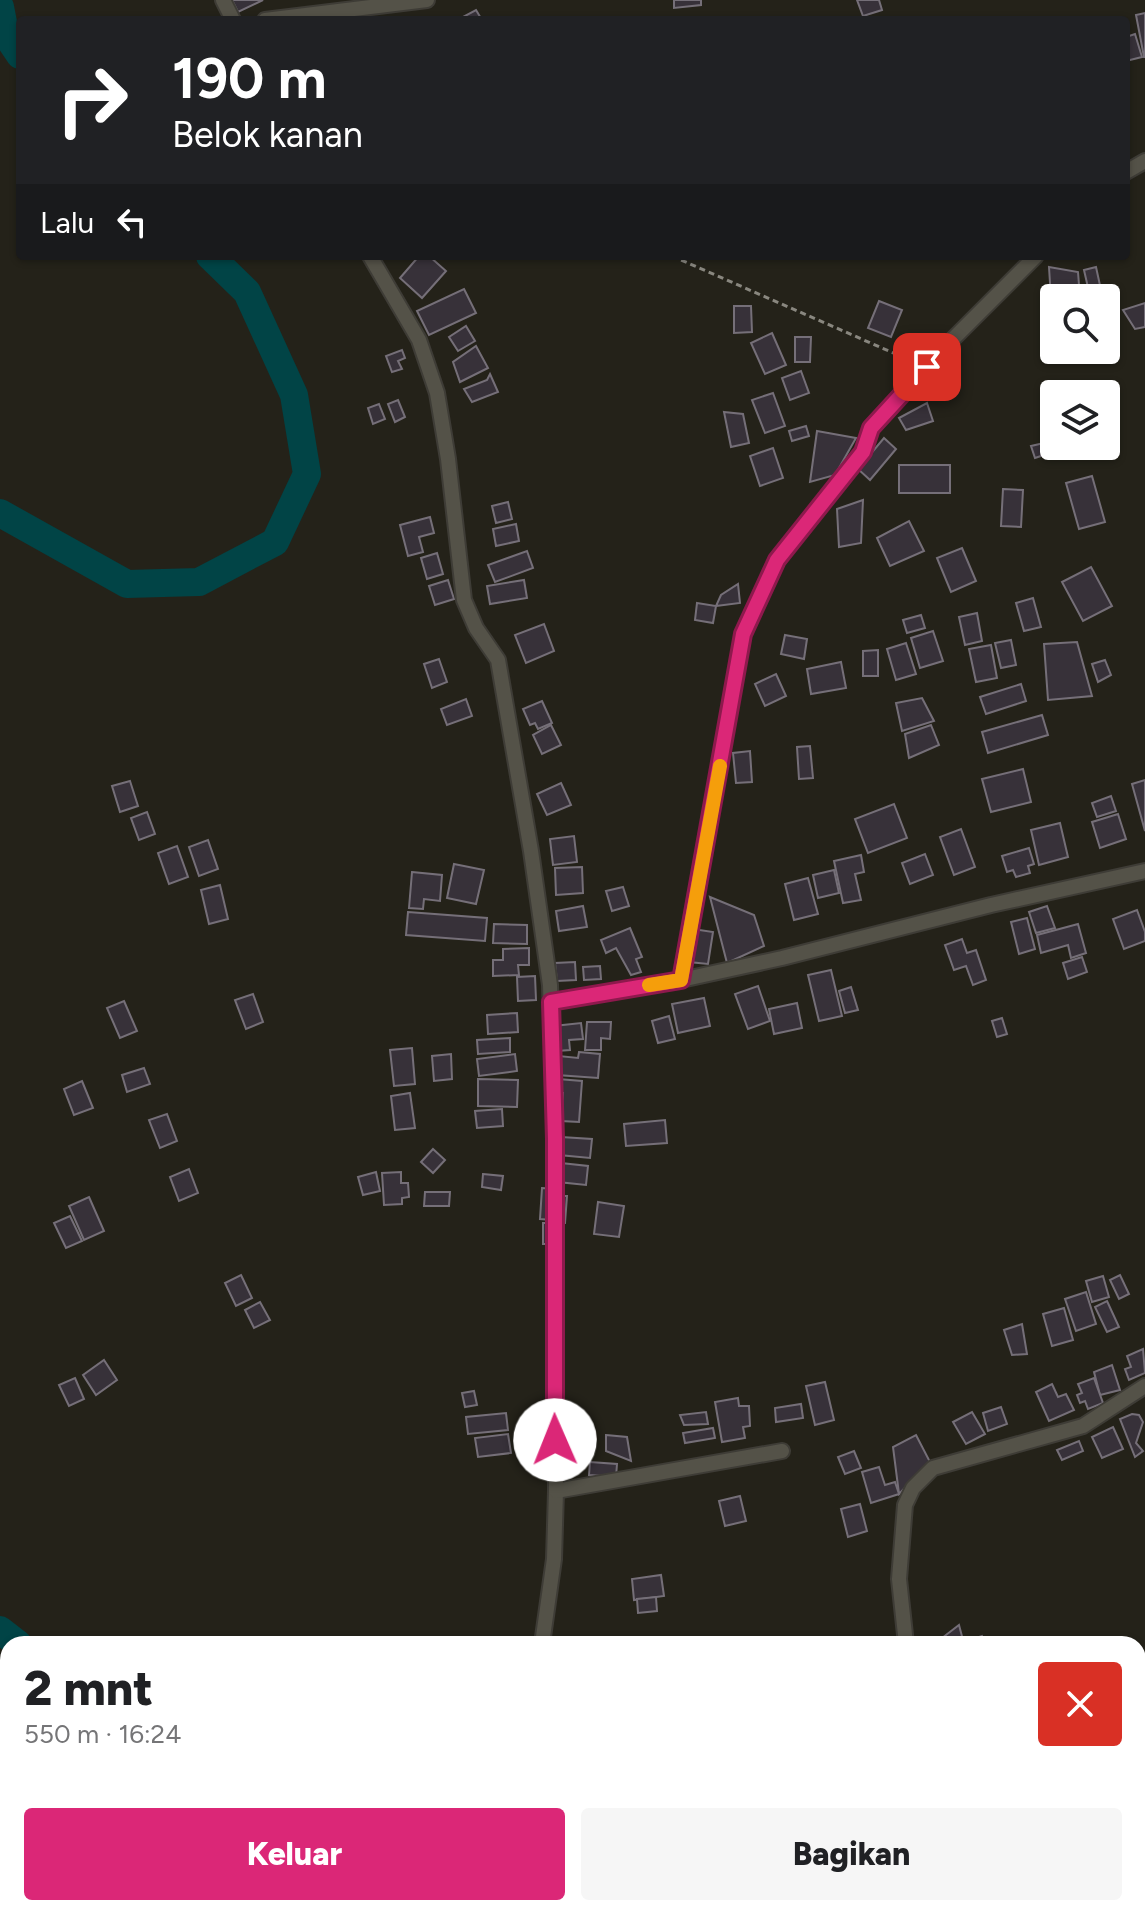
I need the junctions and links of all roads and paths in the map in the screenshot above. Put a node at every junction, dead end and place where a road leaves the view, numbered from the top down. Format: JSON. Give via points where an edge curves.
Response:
{"nodes":[{"id":1,"x":427,"y":0,"type":"edge"},
{"id":2,"x":297,"y":16,"type":"edge"},
{"id":3,"x":372,"y":260,"type":"edge"},
{"id":4,"x":681,"y":260,"type":"edge"},
{"id":5,"x":1032,"y":260,"type":"edge"},
{"id":6,"x":927,"y":367,"type":"junction"},
{"id":7,"x":1145,"y":871,"type":"edge"},
{"id":8,"x":681,"y":980,"type":"junction"},
{"id":9,"x":551,"y":1002,"type":"junction"},
{"id":10,"x":1145,"y":1386,"type":"edge"},
{"id":11,"x":782,"y":1451,"type":"dead end"},
{"id":12,"x":556,"y":1491,"type":"junction"},
{"id":13,"x":543,"y":1636,"type":"edge"},
{"id":14,"x":905,"y":1636,"type":"edge"}],
"edges":[{"from":1,"to":2,"type":"street"},
{"from":3,"to":9,"type":"street","via":[[419,340],[437,393],[464,600],[498,660]]},
{"from":4,"to":6,"type":"path"},
{"from":5,"to":6,"type":"street"},
{"from":6,"to":8,"type":"street","via":[[871,428],[863,452],[777,560],[743,634]]},
{"from":7,"to":8,"type":"street"},
{"from":8,"to":9,"type":"street"},
{"from":9,"to":12,"type":"street"},
{"from":10,"to":14,"type":"street","via":[[1083,1426],[933,1468],[913,1488],[905,1505],[899,1579]]},
{"from":11,"to":12,"type":"street"},
{"from":12,"to":13,"type":"street","via":[[554,1559]]}]}
